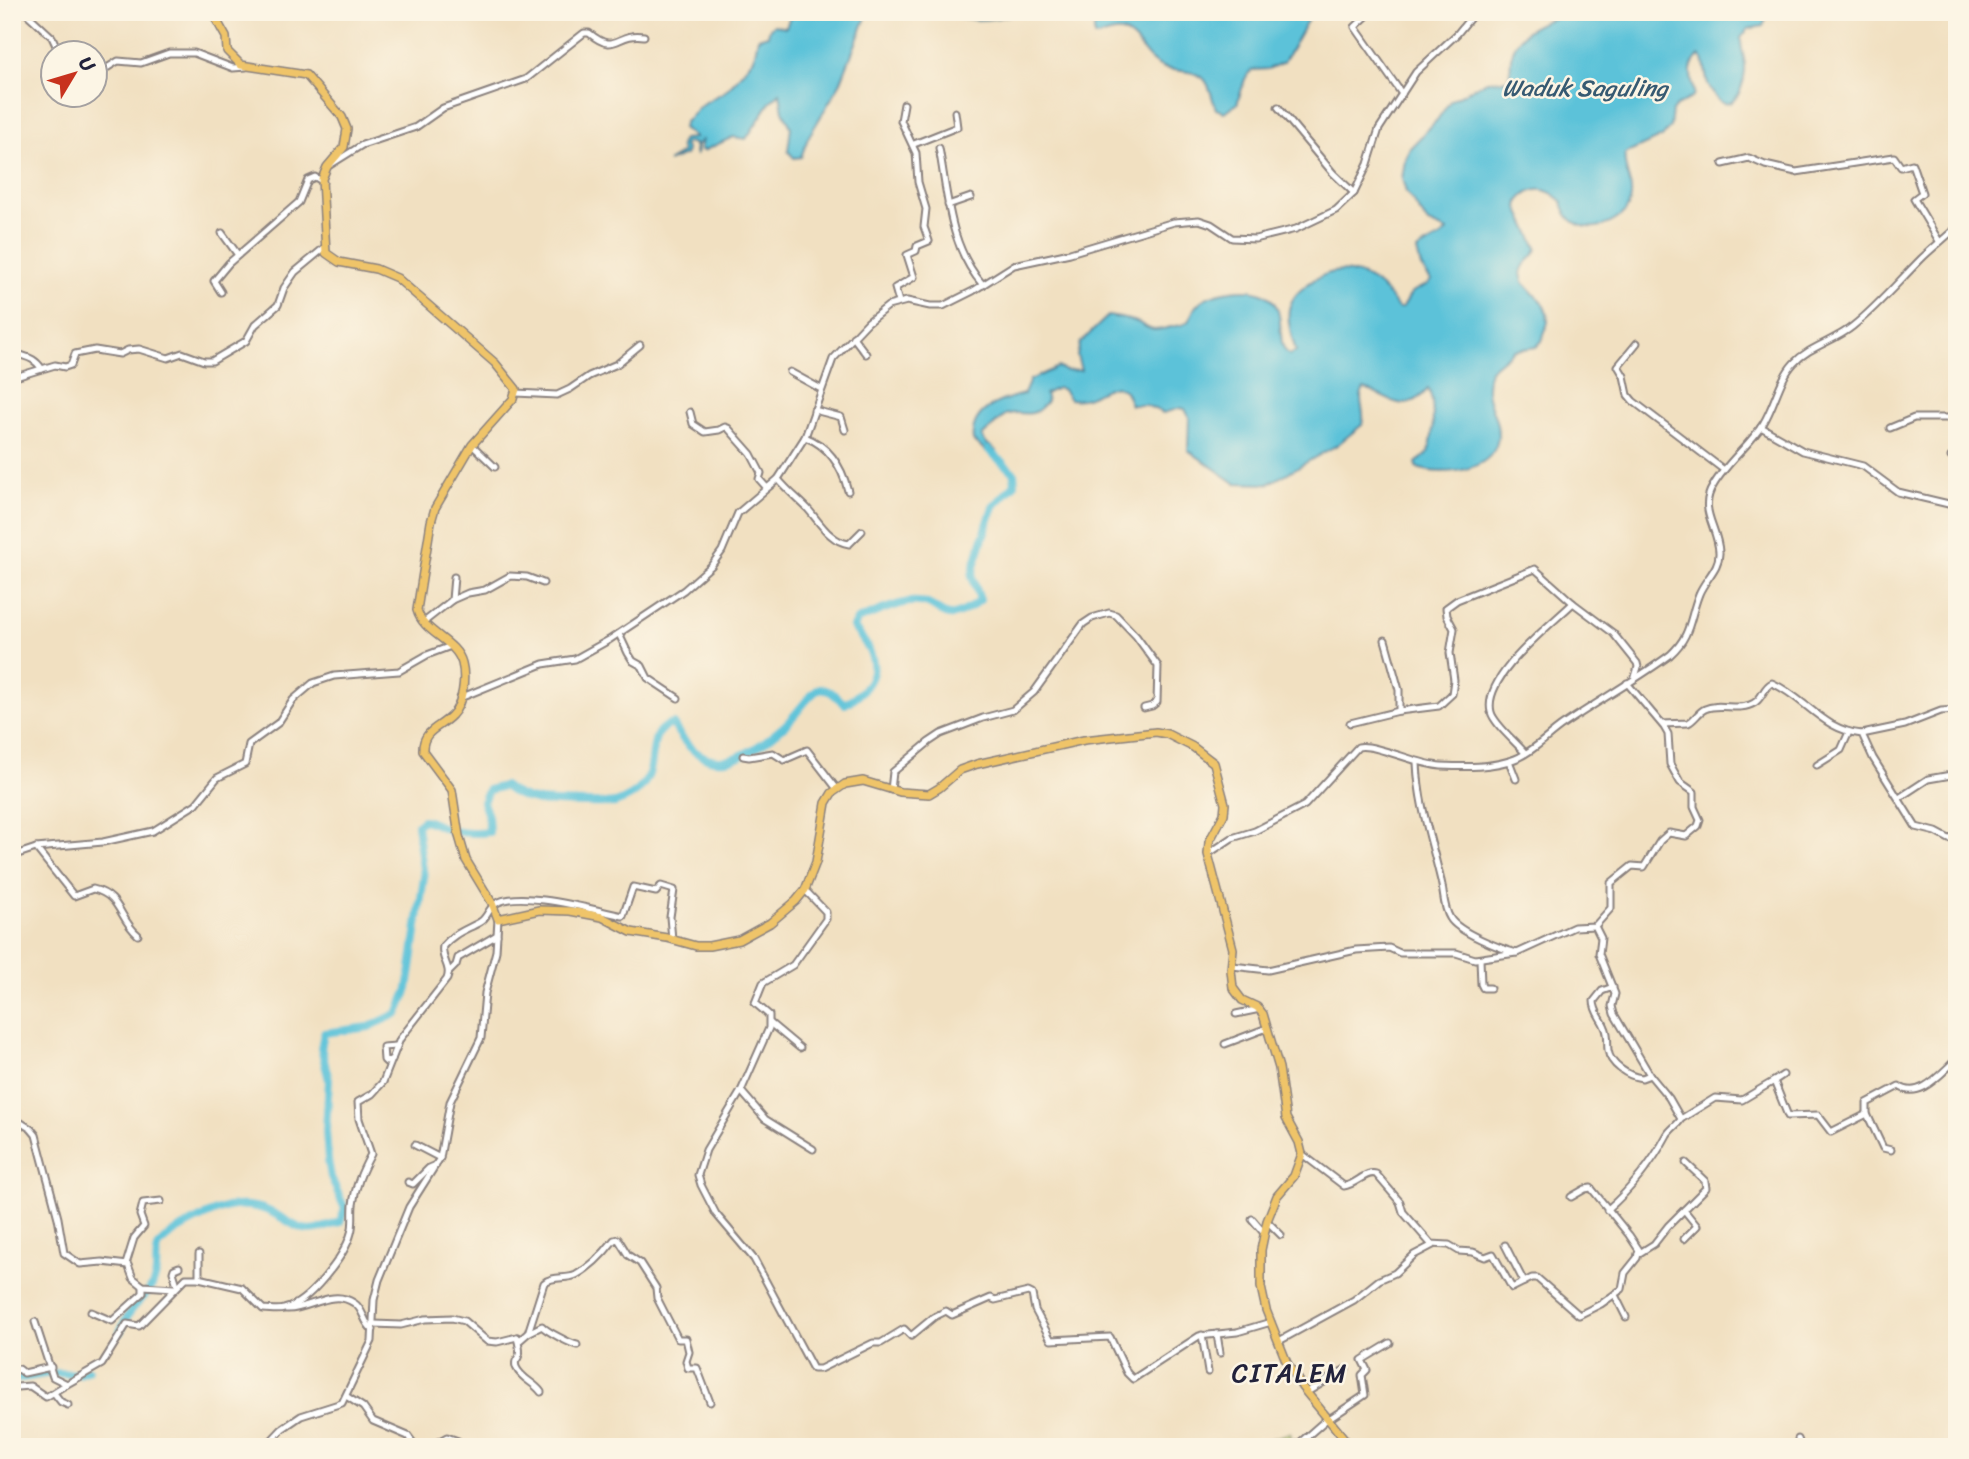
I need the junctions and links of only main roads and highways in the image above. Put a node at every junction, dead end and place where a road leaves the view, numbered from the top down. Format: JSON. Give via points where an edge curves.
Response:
{"nodes":[{"id":1,"x":212,"y":12,"type":"edge"},
{"id":2,"x":1351,"y":1447,"type":"edge"}],
"edges":[{"from":1,"to":2,"type":"main road","via":[[233,59],[246,67],[306,75],[338,112],[347,130],[323,182],[324,248],[331,258],[397,278],[495,363],[514,386],[516,393],[472,445],[430,522],[417,605],[419,616],[451,646],[463,665],[463,686],[455,712],[426,735],[422,747],[452,790],[470,869],[498,919],[539,910],[570,911],[610,920],[631,933],[672,933],[703,947],[739,940],[770,923],[805,890],[816,862],[826,803],[837,789],[857,781],[929,794],[960,770],[977,764],[1084,740],[1159,732],[1193,747],[1214,763],[1225,804],[1208,854],[1233,949],[1235,992],[1260,1009],[1268,1028],[1282,1080],[1286,1118],[1302,1154],[1267,1222],[1261,1287],[1287,1363]]}]}
